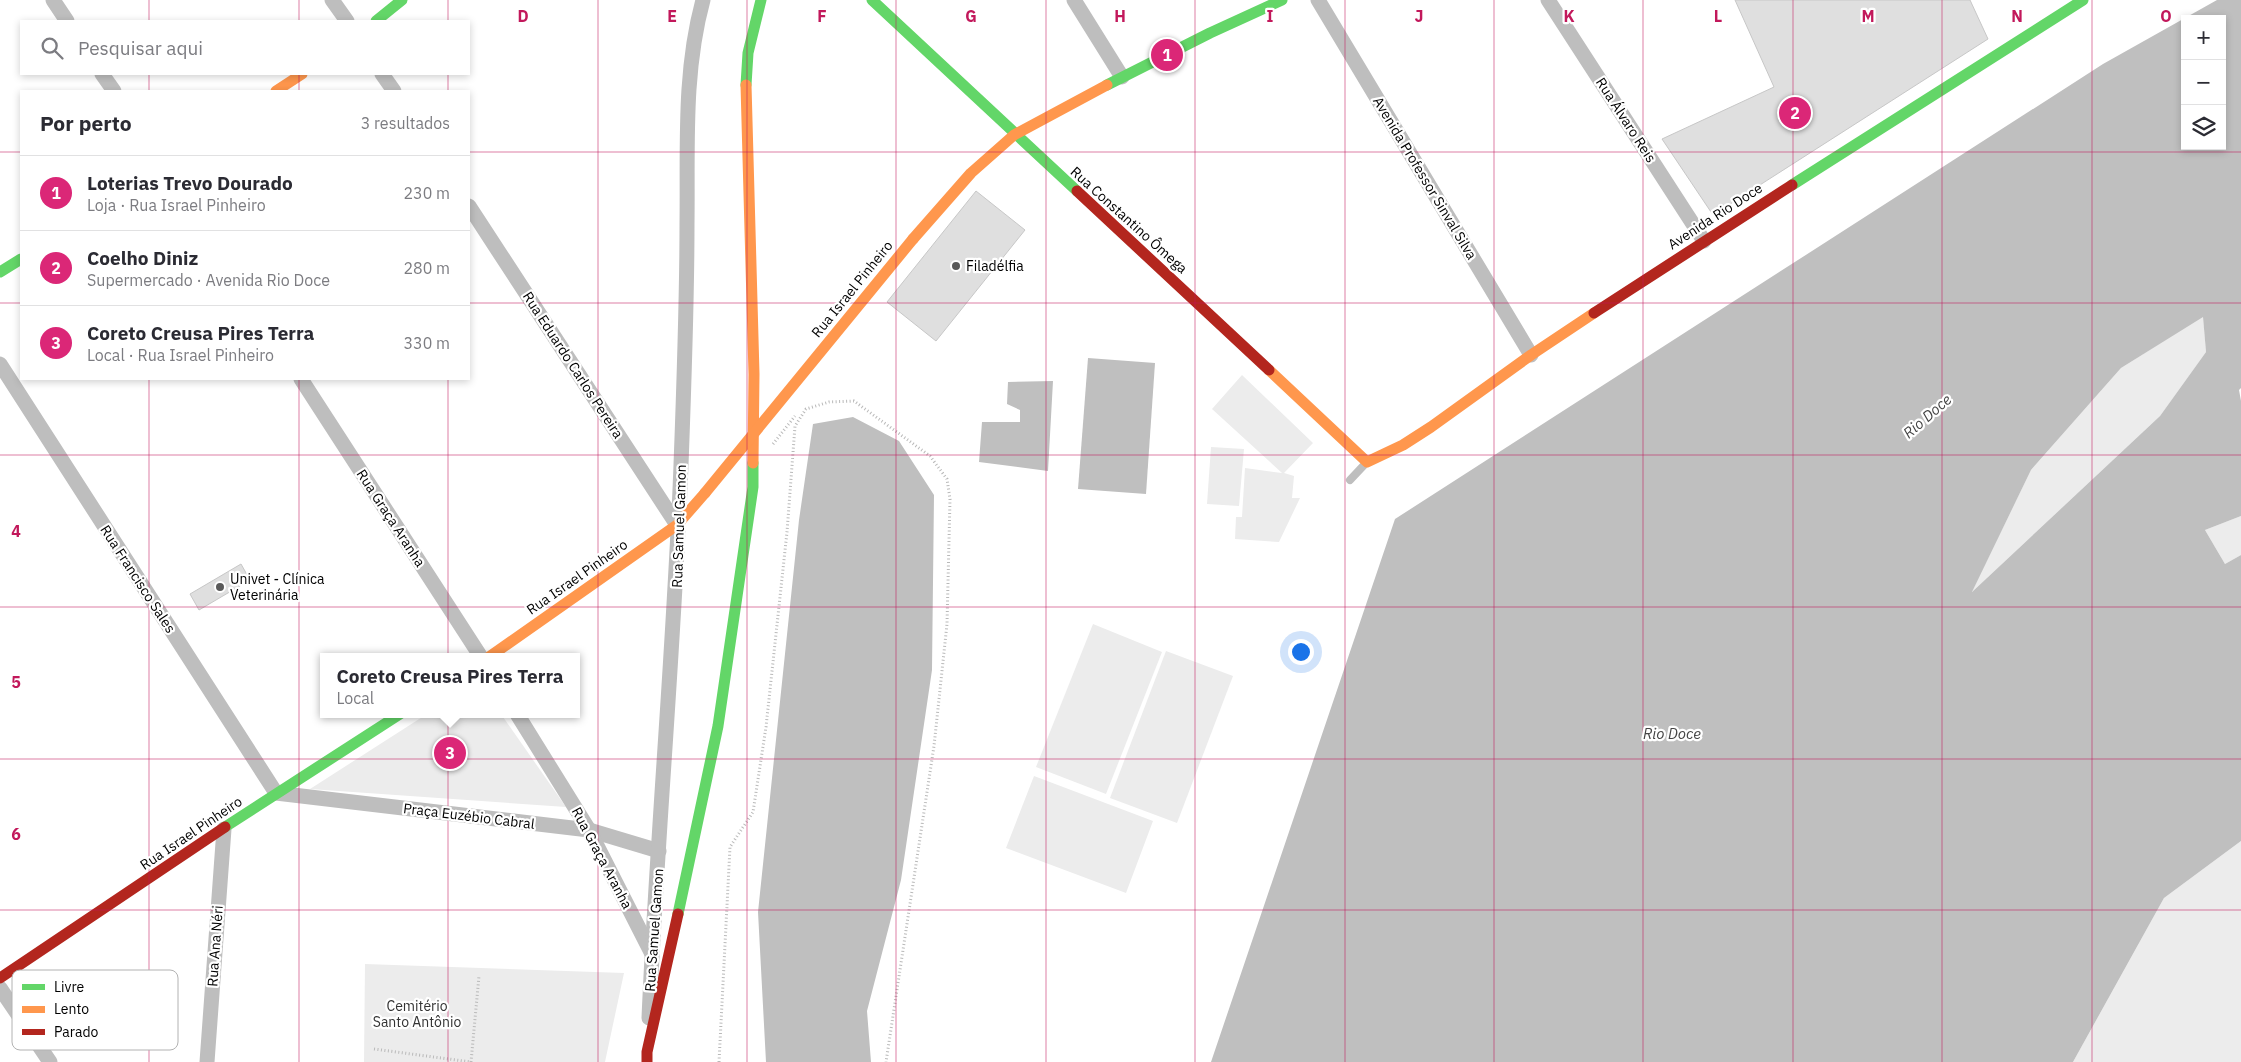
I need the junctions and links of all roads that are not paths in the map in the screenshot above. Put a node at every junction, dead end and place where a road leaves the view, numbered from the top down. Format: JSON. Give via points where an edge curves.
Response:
{"nodes":[{"id":1,"x":53,"y":0,"type":"edge"},
{"id":2,"x":332,"y":0,"type":"edge"},
{"id":3,"x":402,"y":0,"type":"edge"},
{"id":4,"x":703,"y":0,"type":"edge"},
{"id":5,"x":761,"y":0,"type":"edge"},
{"id":6,"x":872,"y":0,"type":"edge"},
{"id":7,"x":1074,"y":0,"type":"edge"},
{"id":8,"x":1282,"y":0,"type":"edge"},
{"id":9,"x":1318,"y":0,"type":"edge"},
{"id":10,"x":1548,"y":0,"type":"edge"},
{"id":11,"x":2074,"y":3,"type":"edge"},
{"id":12,"x":66,"y":20,"type":"edge"},
{"id":13,"x":346,"y":20,"type":"edge"},
{"id":14,"x":377,"y":20,"type":"edge"},
{"id":15,"x":103,"y":75,"type":"edge"},
{"id":16,"x":300,"y":75,"type":"edge"},
{"id":17,"x":383,"y":75,"type":"edge"},
{"id":18,"x":1122,"y":77,"type":"junction"},
{"id":19,"x":113,"y":90,"type":"edge"},
{"id":20,"x":278,"y":90,"type":"edge"},
{"id":21,"x":393,"y":90,"type":"edge"},
{"id":22,"x":1014,"y":134,"type":"junction"},
{"id":23,"x":470,"y":208,"type":"edge"},
{"id":24,"x":1704,"y":240,"type":"junction"},
{"id":25,"x":20,"y":260,"type":"edge"},
{"id":26,"x":0,"y":272,"type":"edge"},
{"id":27,"x":1531,"y":356,"type":"junction"},
{"id":28,"x":0,"y":364,"type":"edge"},
{"id":29,"x":302,"y":380,"type":"edge"},
{"id":30,"x":1367,"y":462,"type":"junction"},
{"id":31,"x":1350,"y":480,"type":"dead end"},
{"id":32,"x":677,"y":525,"type":"junction"},
{"id":33,"x":478,"y":653,"type":"edge"},
{"id":34,"x":495,"y":653,"type":"edge"},
{"id":35,"x":394,"y":718,"type":"edge"},
{"id":36,"x":519,"y":718,"type":"edge"},
{"id":37,"x":276,"y":793,"type":"junction"},
{"id":38,"x":224,"y":829,"type":"junction"},
{"id":39,"x":588,"y":830,"type":"junction"},
{"id":40,"x":659,"y":851,"type":"junction"},
{"id":41,"x":652,"y":953,"type":"junction"},
{"id":42,"x":12,"y":970,"type":"edge"},
{"id":43,"x":12,"y":970,"type":"edge"},
{"id":44,"x":0,"y":978,"type":"edge"},
{"id":45,"x":0,"y":988,"type":"edge"},
{"id":46,"x":12,"y":1006,"type":"edge"},
{"id":47,"x":42,"y":1050,"type":"edge"},
{"id":48,"x":647,"y":1057,"type":"edge"},
{"id":49,"x":50,"y":1062,"type":"edge"},
{"id":50,"x":207,"y":1062,"type":"edge"}],
"edges":[{"from":1,"to":12,"type":"street"},
{"from":2,"to":13,"type":"street"},
{"from":3,"to":14,"type":"street"},
{"from":4,"to":32,"type":"street","name":"Rua Samuel Gamon","via":[[688,96],[687,294]]},
{"from":5,"to":48,"type":"street","via":[[748,53],[746,84],[754,374],[753,488],[718,726]]},
{"from":6,"to":22,"type":"street","name":"Rua Constantino Ômega"},
{"from":7,"to":18,"type":"street"},
{"from":8,"to":18,"type":"street","name":"Rua Israel Pinheiro"},
{"from":9,"to":27,"type":"street","name":"Avenida Professor Sinval Silva"},
{"from":10,"to":24,"type":"street","name":"Rua Álvaro Reis"},
{"from":11,"to":24,"type":"street","name":"Avenida Rio Doce"},
{"from":15,"to":19,"type":"street"},
{"from":16,"to":20,"type":"street"},
{"from":17,"to":21,"type":"street"},
{"from":18,"to":22,"type":"street","name":"Rua Israel Pinheiro"},
{"from":22,"to":30,"type":"street","name":"Rua Constantino Ômega"},
{"from":22,"to":32,"type":"street","name":"Rua Israel Pinheiro","bridge":true,"via":[[971,173],[913,239]]},
{"from":23,"to":32,"type":"street","name":"Rua Eduardo Carlos Pereira"},
{"from":24,"to":27,"type":"street","name":"Avenida Rio Doce"},
{"from":25,"to":26,"type":"street"},
{"from":27,"to":30,"type":"street","name":"Avenida Rio Doce","via":[[1431,427]]},
{"from":28,"to":37,"type":"street","name":"Rua Francisco Sales"},
{"from":29,"to":33,"type":"street","name":"Rua Graça Aranha"},
{"from":30,"to":31,"type":"lane"},
{"from":32,"to":34,"type":"street","name":"Rua Israel Pinheiro"},
{"from":32,"to":40,"type":"street","name":"Rua Samuel Gamon","via":[[676,598]]},
{"from":35,"to":37,"type":"street","name":"Rua Israel Pinheiro"},
{"from":36,"to":39,"type":"street","name":"Rua Graça Aranha"},
{"from":37,"to":38,"type":"street","name":"Rua Israel Pinheiro"},
{"from":37,"to":39,"type":"street","name":"Praça Euzébio Cabral"},
{"from":38,"to":43,"type":"street","name":"Rua Israel Pinheiro"},
{"from":38,"to":50,"type":"street","name":"Rua Ana Néri"},
{"from":39,"to":40,"type":"street","name":"Praça Euzébio Cabral"},
{"from":39,"to":41,"type":"street","name":"Rua Graça Aranha"},
{"from":40,"to":41,"type":"street","name":"Rua Samuel Gamon"},
{"from":41,"to":48,"type":"street","name":"Rua Samuel Gamon"},
{"from":42,"to":44,"type":"street","name":"Rua Israel Pinheiro"},
{"from":45,"to":46,"type":"street"},
{"from":47,"to":49,"type":"street"}]}
